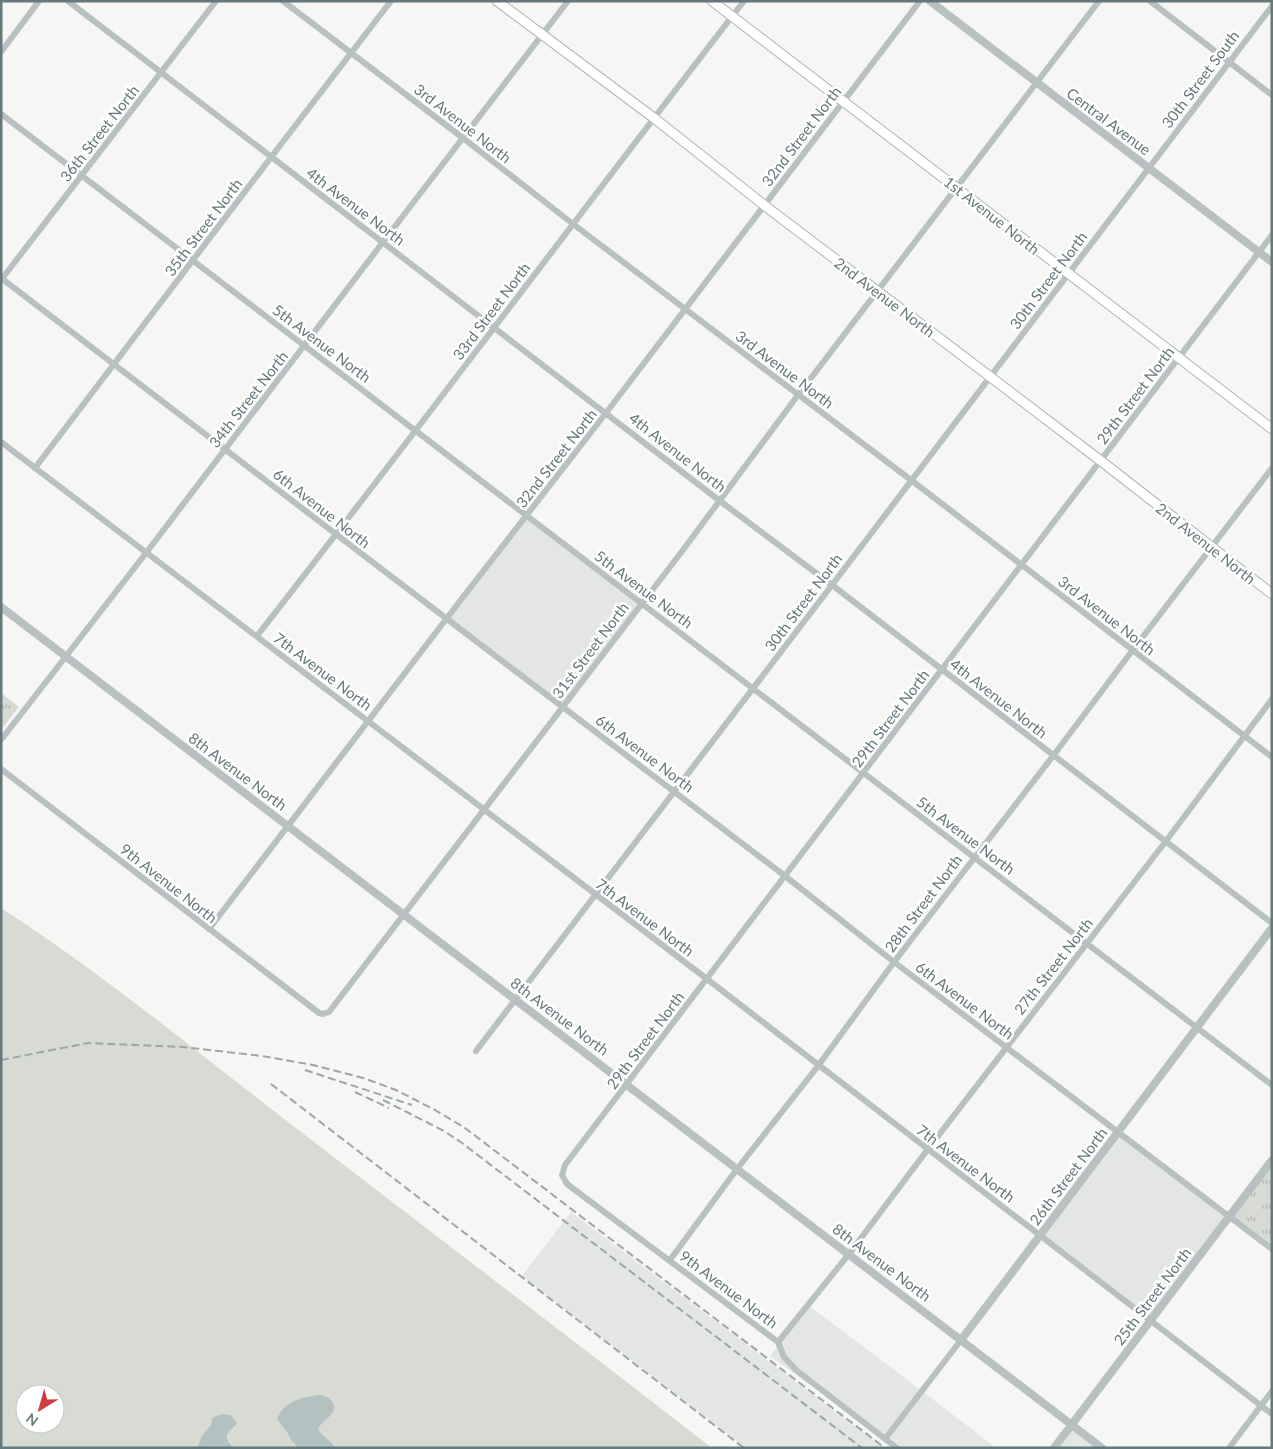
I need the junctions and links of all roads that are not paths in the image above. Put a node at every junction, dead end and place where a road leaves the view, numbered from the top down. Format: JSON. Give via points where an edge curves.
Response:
{"nodes":[{"id":1,"x":40,"y":1,"type":"edge"},
{"id":2,"x":68,"y":1,"type":"edge"},
{"id":3,"x":216,"y":1,"type":"edge"},
{"id":4,"x":283,"y":1,"type":"edge"},
{"id":5,"x":391,"y":1,"type":"edge"},
{"id":6,"x":497,"y":1,"type":"edge"},
{"id":7,"x":568,"y":1,"type":"edge"},
{"id":8,"x":712,"y":1,"type":"edge"},
{"id":9,"x":744,"y":1,"type":"edge"},
{"id":10,"x":920,"y":1,"type":"edge"},
{"id":11,"x":930,"y":1,"type":"edge"},
{"id":12,"x":1099,"y":1,"type":"edge"},
{"id":13,"x":1150,"y":1,"type":"edge"},
{"id":14,"x":1272,"y":6,"type":"edge"},
{"id":15,"x":732,"y":17,"type":"junction"},
{"id":16,"x":542,"y":36,"type":"junction"},
{"id":17,"x":1,"y":52,"type":"edge"},
{"id":18,"x":352,"y":53,"type":"junction"},
{"id":19,"x":1229,"y":62,"type":"junction"},
{"id":20,"x":161,"y":72,"type":"junction"},
{"id":21,"x":1037,"y":83,"type":"junction"},
{"id":22,"x":1272,"y":95,"type":"edge"},
{"id":23,"x":843,"y":101,"type":"junction"},
{"id":24,"x":1,"y":114,"type":"edge"},
{"id":25,"x":654,"y":118,"type":"junction"},
{"id":26,"x":463,"y":138,"type":"junction"},
{"id":27,"x":272,"y":156,"type":"junction"},
{"id":28,"x":1148,"y":168,"type":"junction"},
{"id":29,"x":82,"y":175,"type":"junction"},
{"id":30,"x":957,"y":188,"type":"junction"},
{"id":31,"x":764,"y":205,"type":"junction"},
{"id":32,"x":573,"y":224,"type":"junction"},
{"id":33,"x":1272,"y":235,"type":"edge"},
{"id":34,"x":383,"y":242,"type":"junction"},
{"id":35,"x":1259,"y":252,"type":"junction"},
{"id":36,"x":194,"y":261,"type":"junction"},
{"id":37,"x":1272,"y":262,"type":"edge"},
{"id":38,"x":1068,"y":274,"type":"junction"},
{"id":39,"x":2,"y":279,"type":"edge"},
{"id":40,"x":879,"y":292,"type":"junction"},
{"id":41,"x":685,"y":309,"type":"junction"},
{"id":42,"x":494,"y":327,"type":"junction"},
{"id":43,"x":305,"y":346,"type":"junction"},
{"id":44,"x":1180,"y":358,"type":"junction"},
{"id":45,"x":114,"y":364,"type":"junction"},
{"id":46,"x":990,"y":376,"type":"junction"},
{"id":47,"x":798,"y":396,"type":"junction"},
{"id":48,"x":606,"y":413,"type":"junction"},
{"id":49,"x":1272,"y":429,"type":"edge"},
{"id":50,"x":415,"y":430,"type":"junction"},
{"id":51,"x":1,"y":442,"type":"edge"},
{"id":52,"x":226,"y":449,"type":"junction"},
{"id":53,"x":1101,"y":461,"type":"junction"},
{"id":54,"x":35,"y":468,"type":"junction"},
{"id":55,"x":1272,"y":468,"type":"edge"},
{"id":56,"x":911,"y":480,"type":"junction"},
{"id":57,"x":720,"y":501,"type":"junction"},
{"id":58,"x":527,"y":516,"type":"junction"},
{"id":59,"x":336,"y":534,"type":"junction"},
{"id":60,"x":1211,"y":548,"type":"junction"},
{"id":61,"x":146,"y":553,"type":"junction"},
{"id":62,"x":1022,"y":565,"type":"junction"},
{"id":63,"x":832,"y":585,"type":"junction"},
{"id":64,"x":1272,"y":594,"type":"edge"},
{"id":65,"x":642,"y":603,"type":"junction"},
{"id":66,"x":1,"y":607,"type":"edge"},
{"id":67,"x":447,"y":619,"type":"junction"},
{"id":68,"x":257,"y":636,"type":"junction"},
{"id":69,"x":1132,"y":651,"type":"junction"},
{"id":70,"x":66,"y":657,"type":"junction"},
{"id":71,"x":942,"y":670,"type":"junction"},
{"id":72,"x":753,"y":688,"type":"junction"},
{"id":73,"x":1272,"y":699,"type":"edge"},
{"id":74,"x":563,"y":706,"type":"junction"},
{"id":75,"x":368,"y":722,"type":"junction"},
{"id":76,"x":1244,"y":736,"type":"junction"},
{"id":77,"x":1,"y":740,"type":"edge"},
{"id":78,"x":1054,"y":756,"type":"junction"},
{"id":79,"x":1272,"y":757,"type":"edge"},
{"id":80,"x":1,"y":769,"type":"edge"},
{"id":81,"x":864,"y":773,"type":"junction"},
{"id":82,"x":674,"y":791,"type":"junction"},
{"id":83,"x":484,"y":810,"type":"junction"},
{"id":84,"x":288,"y":827,"type":"junction"},
{"id":85,"x":1166,"y":841,"type":"junction"},
{"id":86,"x":974,"y":857,"type":"junction"},
{"id":87,"x":785,"y":876,"type":"junction"},
{"id":88,"x":595,"y":895,"type":"junction"},
{"id":89,"x":404,"y":914,"type":"junction"},
{"id":90,"x":1272,"y":923,"type":"edge"},
{"id":91,"x":1272,"y":928,"type":"edge"},
{"id":92,"x":210,"y":929,"type":"junction"},
{"id":93,"x":1086,"y":944,"type":"junction"},
{"id":94,"x":894,"y":962,"type":"junction"},
{"id":95,"x":706,"y":979,"type":"junction"},
{"id":96,"x":515,"y":999,"type":"junction"},
{"id":97,"x":324,"y":1014,"type":"joint"},
{"id":98,"x":1197,"y":1027,"type":"junction"},
{"id":99,"x":1006,"y":1047,"type":"junction"},
{"id":100,"x":476,"y":1051,"type":"dead end"},
{"id":101,"x":818,"y":1066,"type":"junction"},
{"id":102,"x":627,"y":1084,"type":"junction"},
{"id":103,"x":1272,"y":1085,"type":"edge"},
{"id":104,"x":1119,"y":1132,"type":"junction"},
{"id":105,"x":928,"y":1149,"type":"junction"},
{"id":106,"x":1272,"y":1160,"type":"edge"},
{"id":107,"x":737,"y":1169,"type":"junction"},
{"id":108,"x":562,"y":1176,"type":"joint"},
{"id":109,"x":1229,"y":1217,"type":"junction"},
{"id":110,"x":1040,"y":1236,"type":"junction"},
{"id":111,"x":1272,"y":1249,"type":"edge"},
{"id":112,"x":849,"y":1254,"type":"junction"},
{"id":113,"x":670,"y":1260,"type":"junction"},
{"id":114,"x":1151,"y":1320,"type":"junction"},
{"id":115,"x":961,"y":1340,"type":"junction"},
{"id":116,"x":778,"y":1342,"type":"junction"},
{"id":117,"x":1272,"y":1391,"type":"edge"},
{"id":118,"x":1260,"y":1406,"type":"junction"},
{"id":119,"x":1272,"y":1414,"type":"edge"},
{"id":120,"x":1072,"y":1424,"type":"junction"},
{"id":121,"x":885,"y":1439,"type":"junction"},
{"id":122,"x":897,"y":1448,"type":"edge"},
{"id":123,"x":1054,"y":1448,"type":"edge"},
{"id":124,"x":1102,"y":1448,"type":"edge"},
{"id":125,"x":1229,"y":1448,"type":"edge"}],
"edges":[{"from":1,"to":17,"type":"street"},
{"from":2,"to":20,"type":"street","name":"4th Avenue North"},
{"from":3,"to":20,"type":"street","name":"36th Street North"},
{"from":4,"to":18,"type":"street","name":"3rd Avenue North"},
{"from":5,"to":18,"type":"street","name":"35th Street North"},
{"from":6,"to":16,"type":"main road","name":"2nd Avenue North"},
{"from":7,"to":16,"type":"street","name":"34th Street North"},
{"from":8,"to":15,"type":"main road","name":"1st Avenue North"},
{"from":9,"to":15,"type":"street","name":"33rd Street North"},
{"from":10,"to":23,"type":"street","name":"32nd Street North"},
{"from":11,"to":21,"type":"street","name":"Central Avenue"},
{"from":12,"to":21,"type":"street","name":"31st Street North"},
{"from":13,"to":19,"type":"street"},
{"from":14,"to":19,"type":"street","name":"30th Street South"},
{"from":15,"to":23,"type":"main road","name":"1st Avenue North"},
{"from":15,"to":25,"type":"street","name":"33rd Street North"},
{"from":16,"to":25,"type":"main road","name":"2nd Avenue North"},
{"from":16,"to":26,"type":"street","name":"34th Street North"},
{"from":18,"to":26,"type":"street","name":"3rd Avenue North"},
{"from":18,"to":27,"type":"street","name":"35th Street North"},
{"from":19,"to":22,"type":"street"},
{"from":19,"to":28,"type":"street","name":"30th Street South"},
{"from":20,"to":27,"type":"street","name":"4th Avenue North"},
{"from":20,"to":29,"type":"street","name":"36th Street North"},
{"from":21,"to":28,"type":"street","name":"Central Avenue"},
{"from":21,"to":30,"type":"street","name":"31st Street North"},
{"from":23,"to":30,"type":"main road","name":"1st Avenue North"},
{"from":23,"to":31,"type":"street","name":"32nd Street North"},
{"from":24,"to":29,"type":"street","name":"5th Avenue North"},
{"from":25,"to":31,"type":"main road","name":"2nd Avenue North"},
{"from":25,"to":32,"type":"street","name":"33rd Street North"},
{"from":26,"to":32,"type":"street","name":"3rd Avenue North"},
{"from":26,"to":34,"type":"street","name":"34th Street North"},
{"from":27,"to":34,"type":"street","name":"4th Avenue North"},
{"from":27,"to":36,"type":"street","name":"35th Street North"},
{"from":28,"to":35,"type":"street","name":"Central Avenue"},
{"from":28,"to":38,"type":"street","name":"30th Street North"},
{"from":29,"to":36,"type":"street","name":"5th Avenue North"},
{"from":29,"to":39,"type":"street","name":"36th Street North"},
{"from":30,"to":38,"type":"main road","name":"1st Avenue North"},
{"from":30,"to":40,"type":"street","name":"31st Street North"},
{"from":31,"to":40,"type":"main road","name":"2nd Avenue North"},
{"from":31,"to":41,"type":"street","name":"32nd Street North"},
{"from":32,"to":41,"type":"street","name":"3rd Avenue North"},
{"from":32,"to":42,"type":"street","name":"33rd Street North"},
{"from":33,"to":35,"type":"street","name":"29th Street North"},
{"from":34,"to":42,"type":"street","name":"4th Avenue North"},
{"from":34,"to":43,"type":"street","name":"34th Street North"},
{"from":35,"to":37,"type":"street","name":"Central Avenue"},
{"from":35,"to":44,"type":"street","name":"29th Street North"},
{"from":36,"to":43,"type":"street","name":"5th Avenue North"},
{"from":36,"to":45,"type":"street","name":"35th Street North"},
{"from":38,"to":44,"type":"main road","name":"1st Avenue North"},
{"from":38,"to":46,"type":"street","name":"30th Street North"},
{"from":39,"to":45,"type":"street","name":"6th Avenue North"},
{"from":40,"to":46,"type":"main road","name":"2nd Avenue North"},
{"from":40,"to":47,"type":"street","name":"31st Street North"},
{"from":41,"to":47,"type":"street","name":"3rd Avenue North"},
{"from":41,"to":48,"type":"street","name":"32nd Street North"},
{"from":42,"to":48,"type":"street","name":"4th Avenue North"},
{"from":42,"to":50,"type":"street","name":"33rd Street North"},
{"from":43,"to":50,"type":"street","name":"5th Avenue North"},
{"from":43,"to":52,"type":"street","name":"34th Street North"},
{"from":44,"to":49,"type":"main road","name":"1st Avenue North"},
{"from":44,"to":53,"type":"street","name":"29th Street North"},
{"from":45,"to":52,"type":"street","name":"6th Avenue North"},
{"from":45,"to":54,"type":"street","name":"35th Street North"},
{"from":46,"to":53,"type":"main road","name":"2nd Avenue North"},
{"from":46,"to":56,"type":"street","name":"30th Street North"},
{"from":47,"to":56,"type":"street","name":"3rd Avenue North"},
{"from":47,"to":57,"type":"street","name":"31st Street North"},
{"from":48,"to":57,"type":"street","name":"4th Avenue North"},
{"from":48,"to":58,"type":"street","name":"32nd Street North"},
{"from":50,"to":58,"type":"street","name":"5th Avenue North"},
{"from":50,"to":59,"type":"street","name":"33rd Street North"},
{"from":51,"to":54,"type":"street","name":"7th Avenue North"},
{"from":52,"to":59,"type":"street","name":"6th Avenue North"},
{"from":52,"to":61,"type":"street","name":"34th Street North"},
{"from":53,"to":60,"type":"main road","name":"2nd Avenue North"},
{"from":53,"to":62,"type":"street","name":"29th Street North"},
{"from":54,"to":61,"type":"street","name":"7th Avenue North"},
{"from":55,"to":60,"type":"street","name":"28th Street North"},
{"from":56,"to":62,"type":"street","name":"3rd Avenue North"},
{"from":56,"to":63,"type":"street","name":"30th Street North"},
{"from":57,"to":63,"type":"street","name":"4th Avenue North"},
{"from":57,"to":65,"type":"street","name":"31st Street North"},
{"from":58,"to":65,"type":"street","name":"5th Avenue North"},
{"from":58,"to":67,"type":"street","name":"32nd Street North"},
{"from":59,"to":67,"type":"street","name":"6th Avenue North"},
{"from":59,"to":68,"type":"street","name":"33rd Street North"},
{"from":60,"to":64,"type":"main road","name":"2nd Avenue North"},
{"from":60,"to":69,"type":"street","name":"28th Street North"},
{"from":61,"to":68,"type":"street","name":"7th Avenue North"},
{"from":61,"to":70,"type":"street","name":"34th Street North"},
{"from":62,"to":69,"type":"street","name":"3rd Avenue North"},
{"from":62,"to":71,"type":"street","name":"29th Street North"},
{"from":63,"to":71,"type":"street","name":"4th Avenue North"},
{"from":63,"to":72,"type":"street","name":"30th Street North"},
{"from":65,"to":72,"type":"street","name":"5th Avenue North"},
{"from":65,"to":74,"type":"street","name":"31st Street North"},
{"from":66,"to":70,"type":"street","name":"8th Avenue North"},
{"from":67,"to":74,"type":"street","name":"6th Avenue North"},
{"from":67,"to":75,"type":"street","name":"32nd Street North"},
{"from":68,"to":75,"type":"street","name":"7th Avenue North"},
{"from":69,"to":76,"type":"street","name":"3rd Avenue North"},
{"from":69,"to":78,"type":"street","name":"28th Street North"},
{"from":70,"to":77,"type":"street","name":"34th Street North"},
{"from":70,"to":84,"type":"street","name":"8th Avenue North"},
{"from":71,"to":78,"type":"street","name":"4th Avenue North"},
{"from":71,"to":81,"type":"street","name":"29th Street North"},
{"from":72,"to":81,"type":"street","name":"5th Avenue North"},
{"from":72,"to":82,"type":"street","name":"30th Street North"},
{"from":73,"to":76,"type":"street","name":"27th Street North"},
{"from":74,"to":82,"type":"street","name":"6th Avenue North"},
{"from":74,"to":83,"type":"street","name":"31st Street North"},
{"from":75,"to":83,"type":"street","name":"7th Avenue North"},
{"from":75,"to":84,"type":"street","name":"32nd Street North"},
{"from":76,"to":79,"type":"street","name":"3rd Avenue North"},
{"from":76,"to":85,"type":"street","name":"27th Street North"},
{"from":78,"to":85,"type":"street","name":"4th Avenue North"},
{"from":78,"to":86,"type":"street","name":"28th Street North"},
{"from":80,"to":92,"type":"street","name":"9th Avenue North"},
{"from":81,"to":86,"type":"street","name":"5th Avenue North"},
{"from":81,"to":87,"type":"street","name":"29th Street North"},
{"from":82,"to":87,"type":"street","name":"6th Avenue North"},
{"from":82,"to":88,"type":"street","name":"30th Street North"},
{"from":83,"to":88,"type":"street","name":"7th Avenue North"},
{"from":83,"to":89,"type":"street","name":"31st Street North"},
{"from":84,"to":89,"type":"street","name":"8th Avenue North"},
{"from":84,"to":92,"type":"street","name":"32nd Street North"},
{"from":85,"to":90,"type":"street","name":"4th Avenue North"},
{"from":85,"to":93,"type":"street","name":"27th Street North"},
{"from":86,"to":93,"type":"street","name":"5th Avenue North"},
{"from":86,"to":94,"type":"street","name":"28th Street North"},
{"from":87,"to":94,"type":"street","name":"6th Avenue North"},
{"from":87,"to":95,"type":"street","name":"29th Street North"},
{"from":88,"to":95,"type":"street","name":"7th Avenue North"},
{"from":88,"to":96,"type":"street","name":"30th Street North"},
{"from":89,"to":96,"type":"street","name":"8th Avenue North"},
{"from":89,"to":97,"type":"street","name":"31st Street North"},
{"from":91,"to":98,"type":"street","name":"26th Street North"},
{"from":92,"to":97,"type":"street","name":"9th Avenue North"},
{"from":93,"to":98,"type":"street","name":"5th Avenue North"},
{"from":93,"to":99,"type":"street","name":"27th Street North"},
{"from":94,"to":99,"type":"street","name":"6th Avenue North"},
{"from":94,"to":101,"type":"street","name":"28th Street North"},
{"from":95,"to":101,"type":"street","name":"7th Avenue North"},
{"from":95,"to":102,"type":"street","name":"29th Street North"},
{"from":96,"to":100,"type":"street","name":"30th Street North"},
{"from":96,"to":102,"type":"street","name":"8th Avenue North"},
{"from":98,"to":103,"type":"street","name":"5th Avenue North"},
{"from":98,"to":104,"type":"street","name":"26th Street North"},
{"from":99,"to":104,"type":"street","name":"6th Avenue North"},
{"from":99,"to":105,"type":"street","name":"27th Street North"},
{"from":101,"to":105,"type":"street","name":"7th Avenue North"},
{"from":101,"to":107,"type":"street","name":"28th Street North"},
{"from":102,"to":107,"type":"street","name":"8th Avenue North"},
{"from":102,"to":108,"type":"street","name":"29th Street North","via":[[565,1166]]},
{"from":104,"to":109,"type":"street","name":"6th Avenue North"},
{"from":104,"to":110,"type":"street","name":"26th Street North"},
{"from":105,"to":110,"type":"street","name":"7th Avenue North"},
{"from":105,"to":112,"type":"street","name":"27th Street North"},
{"from":106,"to":109,"type":"street","name":"25th Street North"},
{"from":107,"to":112,"type":"street","name":"8th Avenue North"},
{"from":107,"to":113,"type":"street","name":"28th Street North"},
{"from":108,"to":113,"type":"street","name":"9th Avenue North","via":[[567,1184]]},
{"from":109,"to":111,"type":"street","name":"6th Avenue North"},
{"from":109,"to":114,"type":"street","name":"25th Street North"},
{"from":110,"to":114,"type":"street","name":"7th Avenue North"},
{"from":110,"to":115,"type":"street","name":"26th Street North"},
{"from":112,"to":115,"type":"street","name":"8th Avenue North"},
{"from":112,"to":116,"type":"street","name":"27th Street North"},
{"from":113,"to":116,"type":"street","name":"9th Avenue North"},
{"from":114,"to":118,"type":"street","name":"7th Avenue North"},
{"from":114,"to":120,"type":"street","name":"25th Street North"},
{"from":115,"to":120,"type":"street","name":"8th Avenue North"},
{"from":115,"to":121,"type":"street","name":"26th Street North"},
{"from":116,"to":121,"type":"street","name":"9th Avenue North","via":[[784,1357],[796,1370]]},
{"from":117,"to":118,"type":"street"},
{"from":118,"to":119,"type":"street","name":"7th Avenue North"},
{"from":118,"to":125,"type":"street"},
{"from":120,"to":123,"type":"street","name":"25th Street North"},
{"from":120,"to":124,"type":"street","name":"8th Avenue North"},
{"from":121,"to":122,"type":"street","name":"9th Avenue North"}]}
